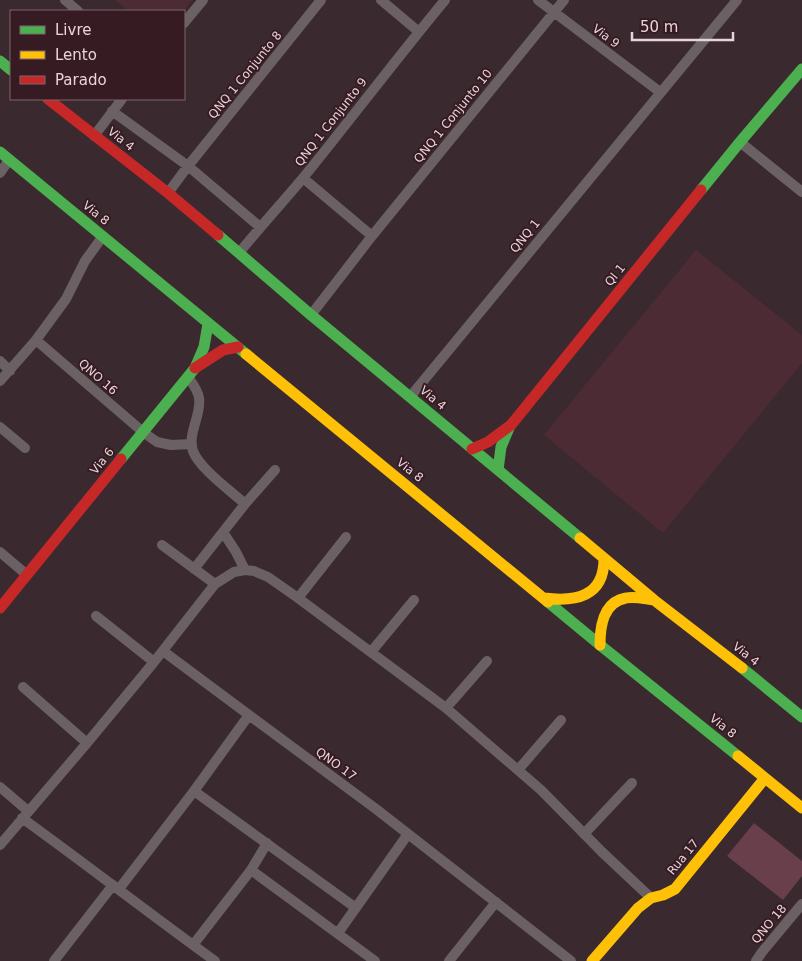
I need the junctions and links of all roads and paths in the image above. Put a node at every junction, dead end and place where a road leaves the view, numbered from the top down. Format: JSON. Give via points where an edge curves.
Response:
{"nodes":[{"id":1,"x":64,"y":0,"type":"edge"},
{"id":2,"x":203,"y":0,"type":"edge"},
{"id":3,"x":321,"y":0,"type":"edge"},
{"id":4,"x":380,"y":0,"type":"edge"},
{"id":5,"x":446,"y":0,"type":"edge"},
{"id":6,"x":538,"y":0,"type":"edge"},
{"id":7,"x":564,"y":0,"type":"edge"},
{"id":8,"x":736,"y":0,"type":"edge"},
{"id":9,"x":77,"y":10,"type":"edge"},
{"id":10,"x":553,"y":12,"type":"junction"},
{"id":11,"x":185,"y":22,"type":"edge"},
{"id":12,"x":419,"y":32,"type":"junction"},
{"id":13,"x":802,"y":69,"type":"edge"},
{"id":14,"x":660,"y":92,"type":"junction"},
{"id":15,"x":49,"y":100,"type":"edge"},
{"id":16,"x":121,"y":100,"type":"edge"},
{"id":17,"x":112,"y":111,"type":"junction"},
{"id":18,"x":94,"y":136,"type":"junction"},
{"id":19,"x":740,"y":142,"type":"junction"},
{"id":20,"x":0,"y":152,"type":"edge"},
{"id":21,"x":9,"y":160,"type":"junction"},
{"id":22,"x":188,"y":166,"type":"junction"},
{"id":23,"x":0,"y":172,"type":"edge"},
{"id":24,"x":303,"y":178,"type":"junction"},
{"id":25,"x":802,"y":192,"type":"edge"},
{"id":26,"x":168,"y":193,"type":"junction"},
{"id":27,"x":260,"y":227,"type":"junction"},
{"id":28,"x":104,"y":236,"type":"junction"},
{"id":29,"x":372,"y":236,"type":"junction"},
{"id":30,"x":240,"y":253,"type":"junction"},
{"id":31,"x":310,"y":315,"type":"junction"},
{"id":32,"x":208,"y":324,"type":"junction"},
{"id":33,"x":36,"y":340,"type":"junction"},
{"id":34,"x":238,"y":347,"type":"junction"},
{"id":35,"x":0,"y":361,"type":"edge"},
{"id":36,"x":10,"y":371,"type":"junction"},
{"id":37,"x":192,"y":372,"type":"junction"},
{"id":38,"x":0,"y":381,"type":"edge"},
{"id":39,"x":410,"y":396,"type":"junction"},
{"id":40,"x":511,"y":425,"type":"junction"},
{"id":41,"x":0,"y":427,"type":"edge"},
{"id":42,"x":144,"y":432,"type":"junction"},
{"id":43,"x":192,"y":444,"type":"junction"},
{"id":44,"x":25,"y":448,"type":"dead end"},
{"id":45,"x":472,"y":449,"type":"junction"},
{"id":46,"x":275,"y":470,"type":"dead end"},
{"id":47,"x":498,"y":470,"type":"junction"},
{"id":48,"x":245,"y":504,"type":"junction"},
{"id":49,"x":223,"y":532,"type":"junction"},
{"id":50,"x":346,"y":537,"type":"dead end"},
{"id":51,"x":162,"y":545,"type":"dead end"},
{"id":52,"x":0,"y":552,"type":"edge"},
{"id":53,"x":604,"y":558,"type":"junction"},
{"id":54,"x":194,"y":569,"type":"junction"},
{"id":55,"x":245,"y":570,"type":"junction"},
{"id":56,"x":27,"y":575,"type":"junction"},
{"id":57,"x":215,"y":584,"type":"junction"},
{"id":58,"x":298,"y":598,"type":"junction"},
{"id":59,"x":544,"y":598,"type":"junction"},
{"id":60,"x":414,"y":600,"type":"dead end"},
{"id":61,"x":654,"y":600,"type":"junction"},
{"id":62,"x":0,"y":608,"type":"edge"},
{"id":63,"x":96,"y":616,"type":"dead end"},
{"id":64,"x":600,"y":645,"type":"junction"},
{"id":65,"x":163,"y":651,"type":"junction"},
{"id":66,"x":371,"y":652,"type":"junction"},
{"id":67,"x":487,"y":661,"type":"dead end"},
{"id":68,"x":154,"y":662,"type":"junction"},
{"id":69,"x":23,"y":687,"type":"dead end"},
{"id":70,"x":446,"y":708,"type":"junction"},
{"id":71,"x":249,"y":715,"type":"junction"},
{"id":72,"x":802,"y":717,"type":"edge"},
{"id":73,"x":561,"y":720,"type":"dead end"},
{"id":74,"x":87,"y":743,"type":"junction"},
{"id":75,"x":518,"y":770,"type":"junction"},
{"id":76,"x":765,"y":778,"type":"junction"},
{"id":77,"x":632,"y":783,"type":"dead end"},
{"id":78,"x":0,"y":787,"type":"edge"},
{"id":79,"x":194,"y":791,"type":"junction"},
{"id":80,"x":802,"y":808,"type":"edge"},
{"id":81,"x":25,"y":814,"type":"junction"},
{"id":82,"x":408,"y":834,"type":"junction"},
{"id":83,"x":584,"y":834,"type":"junction"},
{"id":84,"x":267,"y":843,"type":"junction"},
{"id":85,"x":0,"y":844,"type":"edge"},
{"id":86,"x":250,"y":870,"type":"junction"},
{"id":87,"x":116,"y":887,"type":"junction"},
{"id":88,"x":651,"y":898,"type":"junction"},
{"id":89,"x":496,"y":902,"type":"junction"},
{"id":90,"x":802,"y":904,"type":"edge"},
{"id":91,"x":356,"y":908,"type":"junction"},
{"id":92,"x":338,"y":933,"type":"junction"},
{"id":93,"x":193,"y":945,"type":"junction"},
{"id":94,"x":54,"y":961,"type":"edge"},
{"id":95,"x":215,"y":961,"type":"edge"},
{"id":96,"x":375,"y":961,"type":"edge"},
{"id":97,"x":449,"y":961,"type":"edge"},
{"id":98,"x":571,"y":961,"type":"edge"},
{"id":99,"x":592,"y":961,"type":"edge"},
{"id":100,"x":756,"y":961,"type":"edge"}],
"edges":[{"from":1,"to":9,"type":"street"},
{"from":2,"to":11,"type":"street"},
{"from":3,"to":22,"type":"street","name":"QNQ 1 Conjunto 8"},
{"from":4,"to":12,"type":"street"},
{"from":5,"to":12,"type":"street"},
{"from":6,"to":10,"type":"street","name":"Via 9"},
{"from":7,"to":10,"type":"street","name":"QNQ 1 Conjunto 10"},
{"from":8,"to":14,"type":"street","name":"QNQ 1"},
{"from":10,"to":14,"type":"street","name":"Via 9"},
{"from":10,"to":29,"type":"street","name":"QNQ 1 Conjunto 10"},
{"from":12,"to":24,"type":"street","name":"QNQ 1 Conjunto 9"},
{"from":13,"to":19,"type":"main road","name":"QI 1"},
{"from":14,"to":39,"type":"street","name":"QNQ 1"},
{"from":15,"to":18,"type":"main road","name":"Via 4"},
{"from":16,"to":17,"type":"street"},
{"from":17,"to":18,"type":"street"},
{"from":17,"to":22,"type":"street"},
{"from":18,"to":26,"type":"main road","name":"Via 4"},
{"from":19,"to":25,"type":"street"},
{"from":19,"to":40,"type":"main road","name":"QI 1"},
{"from":20,"to":21,"type":"main road","name":"Via 8"},
{"from":21,"to":23,"type":"street"},
{"from":21,"to":28,"type":"main road","name":"Via 8"},
{"from":22,"to":26,"type":"street"},
{"from":22,"to":27,"type":"street"},
{"from":24,"to":27,"type":"street","name":"QNQ 1 Conjunto 9"},
{"from":24,"to":29,"type":"street"},
{"from":26,"to":30,"type":"main road","name":"Via 4"},
{"from":27,"to":30,"type":"street"},
{"from":28,"to":32,"type":"main road","name":"Via 8"},
{"from":28,"to":33,"type":"street","via":[[85,261],[66,299]]},
{"from":29,"to":31,"type":"street"},
{"from":30,"to":31,"type":"main road","name":"Via 4"},
{"from":31,"to":39,"type":"main road","name":"Via 4"},
{"from":32,"to":34,"type":"main road","name":"Via 8"},
{"from":32,"to":37,"type":"main road","name":"Via 6","via":[[204,350]]},
{"from":33,"to":36,"type":"street"},
{"from":33,"to":42,"type":"street","name":"QNO 16"},
{"from":34,"to":37,"type":"main road","via":[[223,350]]},
{"from":34,"to":59,"type":"main road","name":"Via 8"},
{"from":35,"to":36,"type":"street"},
{"from":36,"to":38,"type":"street"},
{"from":37,"to":42,"type":"main road","name":"Via 6"},
{"from":37,"to":43,"type":"street","via":[[200,399]]},
{"from":39,"to":45,"type":"main road","name":"Via 4"},
{"from":40,"to":45,"type":"main road","name":"QI 1","via":[[493,440]]},
{"from":40,"to":47,"type":"main road","name":"QI 1","via":[[501,447]]},
{"from":41,"to":44,"type":"street"},
{"from":42,"to":43,"type":"street","name":"QNO 16","via":[[157,442]]},
{"from":42,"to":56,"type":"main road","name":"Via 6"},
{"from":43,"to":48,"type":"street","via":[[200,463]]},
{"from":45,"to":47,"type":"main road","name":"Via 4"},
{"from":46,"to":48,"type":"street"},
{"from":47,"to":53,"type":"main road","name":"Via 4"},
{"from":48,"to":49,"type":"street"},
{"from":49,"to":54,"type":"street"},
{"from":49,"to":55,"type":"street"},
{"from":50,"to":58,"type":"street"},
{"from":51,"to":54,"type":"street"},
{"from":52,"to":56,"type":"street"},
{"from":53,"to":59,"type":"main road","via":[[602,574],[587,594],[572,600]]},
{"from":53,"to":61,"type":"main road","name":"Via 4"},
{"from":54,"to":57,"type":"street"},
{"from":55,"to":57,"type":"street","via":[[234,572]]},
{"from":55,"to":58,"type":"street","via":[[268,577]]},
{"from":56,"to":62,"type":"main road","name":"Via 6"},
{"from":57,"to":65,"type":"street"},
{"from":58,"to":66,"type":"street"},
{"from":59,"to":64,"type":"main road","name":"Via 8"},
{"from":60,"to":66,"type":"street"},
{"from":61,"to":64,"type":"main road","via":[[626,598],[616,602],[601,620]]},
{"from":61,"to":72,"type":"main road","name":"Via 4"},
{"from":63,"to":68,"type":"street"},
{"from":64,"to":76,"type":"main road","name":"Via 8"},
{"from":65,"to":68,"type":"street"},
{"from":65,"to":71,"type":"street","name":"QNO 17"},
{"from":66,"to":70,"type":"street"},
{"from":67,"to":70,"type":"street"},
{"from":68,"to":74,"type":"street"},
{"from":69,"to":74,"type":"street"},
{"from":70,"to":75,"type":"street"},
{"from":71,"to":79,"type":"street"},
{"from":71,"to":82,"type":"street","name":"QNO 17"},
{"from":73,"to":75,"type":"street"},
{"from":74,"to":81,"type":"street"},
{"from":75,"to":83,"type":"street"},
{"from":76,"to":80,"type":"main road","name":"Via 8"},
{"from":76,"to":88,"type":"main road","name":"Rua 17","via":[[675,889]]},
{"from":77,"to":83,"type":"street"},
{"from":78,"to":81,"type":"street"},
{"from":79,"to":84,"type":"street"},
{"from":79,"to":87,"type":"street"},
{"from":81,"to":85,"type":"street"},
{"from":81,"to":87,"type":"street"},
{"from":82,"to":89,"type":"street","name":"QNO 17"},
{"from":82,"to":91,"type":"street"},
{"from":83,"to":88,"type":"street"},
{"from":84,"to":86,"type":"street"},
{"from":84,"to":91,"type":"street"},
{"from":86,"to":92,"type":"street"},
{"from":86,"to":93,"type":"street"},
{"from":87,"to":93,"type":"street"},
{"from":87,"to":94,"type":"street"},
{"from":88,"to":99,"type":"main road","name":"Rua 17","via":[[638,908]]},
{"from":89,"to":97,"type":"street"},
{"from":89,"to":98,"type":"street","name":"QNO 17"},
{"from":90,"to":100,"type":"street","name":"QNO 18"},
{"from":91,"to":92,"type":"street"},
{"from":92,"to":96,"type":"street"},
{"from":93,"to":95,"type":"street"}]}
